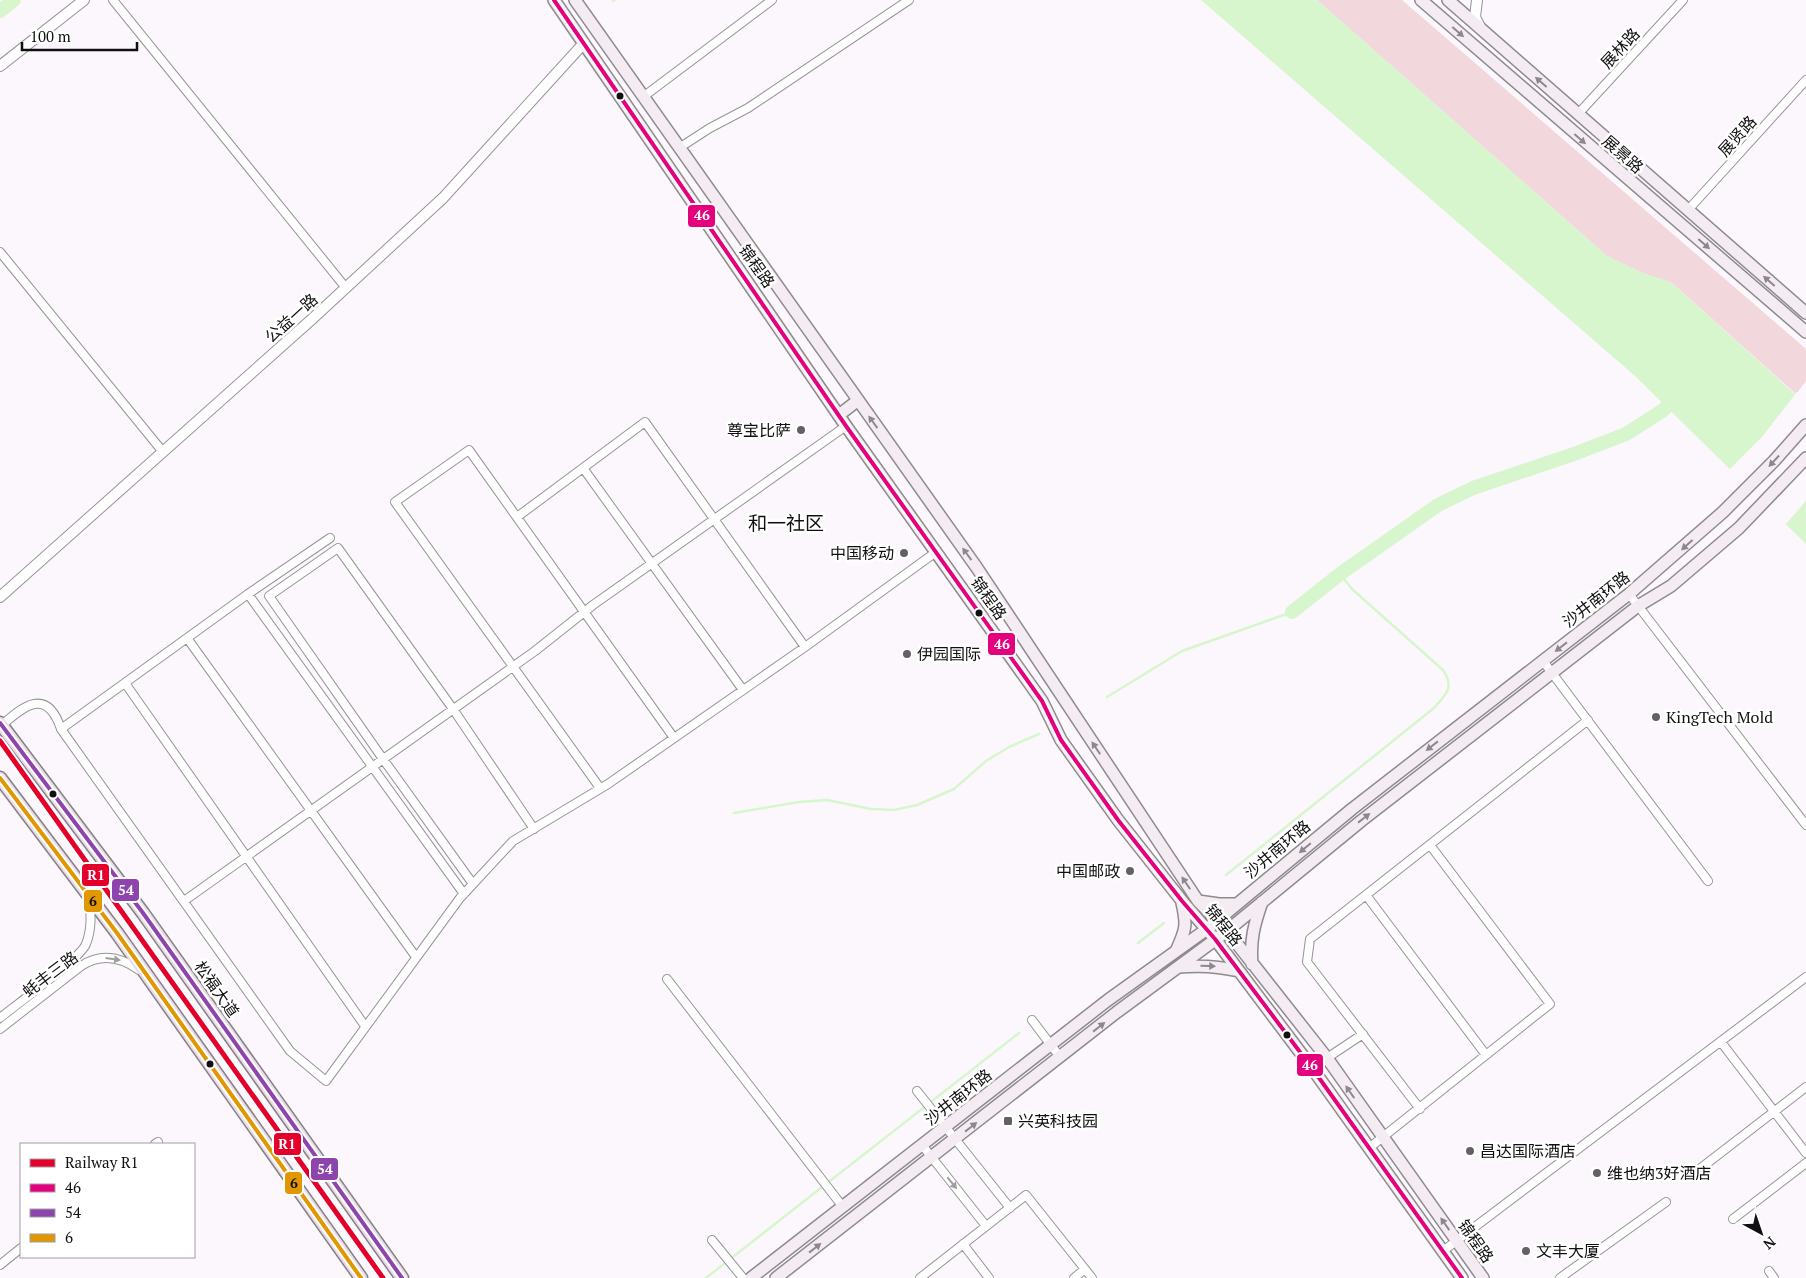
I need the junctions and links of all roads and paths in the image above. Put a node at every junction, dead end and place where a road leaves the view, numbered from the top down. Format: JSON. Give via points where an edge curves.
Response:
{"nodes":[{"id":1,"x":84,"y":0,"type":"edge"},
{"id":2,"x":113,"y":0,"type":"edge"},
{"id":3,"x":554,"y":0,"type":"edge"},
{"id":4,"x":575,"y":0,"type":"edge"},
{"id":5,"x":772,"y":0,"type":"edge"},
{"id":6,"x":909,"y":0,"type":"edge"},
{"id":7,"x":1421,"y":0,"type":"edge"},
{"id":8,"x":1448,"y":0,"type":"edge"},
{"id":9,"x":1477,"y":0,"type":"edge"},
{"id":10,"x":1683,"y":0,"type":"edge"},
{"id":11,"x":1480,"y":28,"type":"junction"},
{"id":12,"x":584,"y":43,"type":"junction"},
{"id":13,"x":0,"y":66,"type":"edge"},
{"id":14,"x":1806,"y":80,"type":"edge"},
{"id":15,"x":643,"y":97,"type":"junction"},
{"id":16,"x":1578,"y":114,"type":"junction"},
{"id":17,"x":679,"y":148,"type":"junction"},
{"id":18,"x":1688,"y":210,"type":"junction"},
{"id":19,"x":0,"y":252,"type":"edge"},
{"id":20,"x":346,"y":288,"type":"junction"},
{"id":21,"x":1806,"y":314,"type":"edge"},
{"id":22,"x":1806,"y":332,"type":"edge"},
{"id":23,"x":858,"y":401,"type":"junction"},
{"id":24,"x":839,"y":415,"type":"junction"},
{"id":25,"x":1806,"y":425,"type":"edge"},
{"id":26,"x":846,"y":426,"type":"junction"},
{"id":27,"x":163,"y":452,"type":"junction"},
{"id":28,"x":1806,"y":458,"type":"edge"},
{"id":29,"x":583,"y":468,"type":"junction"},
{"id":30,"x":517,"y":517,"type":"junction"},
{"id":31,"x":714,"y":519,"type":"junction"},
{"id":32,"x":330,"y":538,"type":"dead end"},
{"id":33,"x":936,"y":552,"type":"junction"},
{"id":34,"x":652,"y":562,"type":"junction"},
{"id":35,"x":248,"y":594,"type":"junction"},
{"id":36,"x":1629,"y":594,"type":"junction"},
{"id":37,"x":0,"y":597,"type":"edge"},
{"id":38,"x":1638,"y":606,"type":"junction"},
{"id":39,"x":584,"y":612,"type":"junction"},
{"id":40,"x":187,"y":638,"type":"junction"},
{"id":41,"x":805,"y":647,"type":"junction"},
{"id":42,"x":1543,"y":660,"type":"junction"},
{"id":43,"x":514,"y":666,"type":"junction"},
{"id":44,"x":1552,"y":673,"type":"junction"},
{"id":45,"x":125,"y":683,"type":"junction"},
{"id":46,"x":743,"y":690,"type":"junction"},
{"id":47,"x":453,"y":709,"type":"junction"},
{"id":48,"x":1588,"y":720,"type":"junction"},
{"id":49,"x":0,"y":725,"type":"edge"},
{"id":50,"x":61,"y":729,"type":"junction"},
{"id":51,"x":674,"y":738,"type":"junction"},
{"id":52,"x":382,"y":759,"type":"junction"},
{"id":53,"x":373,"y":766,"type":"junction"},
{"id":54,"x":0,"y":778,"type":"edge"},
{"id":55,"x":600,"y":788,"type":"junction"},
{"id":56,"x":310,"y":810,"type":"junction"},
{"id":57,"x":1806,"y":824,"type":"edge"},
{"id":58,"x":534,"y":829,"type":"junction"},
{"id":59,"x":1430,"y":845,"type":"junction"},
{"id":60,"x":246,"y":856,"type":"junction"},
{"id":61,"x":1708,"y":881,"type":"dead end"},
{"id":62,"x":473,"y":884,"type":"junction"},
{"id":63,"x":464,"y":894,"type":"junction"},
{"id":64,"x":1366,"y":895,"type":"junction"},
{"id":65,"x":89,"y":896,"type":"junction"},
{"id":66,"x":1182,"y":901,"type":"junction"},
{"id":67,"x":1198,"y":901,"type":"junction"},
{"id":68,"x":184,"y":902,"type":"junction"},
{"id":69,"x":1262,"y":902,"type":"junction"},
{"id":70,"x":1237,"y":904,"type":"junction"},
{"id":71,"x":1216,"y":922,"type":"junction"},
{"id":72,"x":1207,"y":929,"type":"junction"},
{"id":73,"x":1227,"y":931,"type":"junction"},
{"id":74,"x":1215,"y":939,"type":"junction"},
{"id":75,"x":1175,"y":952,"type":"junction"},
{"id":76,"x":416,"y":957,"type":"junction"},
{"id":77,"x":1252,"y":964,"type":"junction"},
{"id":78,"x":1177,"y":968,"type":"junction"},
{"id":79,"x":1239,"y":971,"type":"junction"},
{"id":80,"x":148,"y":976,"type":"junction"},
{"id":81,"x":1806,"y":977,"type":"edge"},
{"id":82,"x":667,"y":979,"type":"dead end"},
{"id":83,"x":0,"y":1018,"type":"edge"},
{"id":84,"x":1032,"y":1020,"type":"dead end"},
{"id":85,"x":365,"y":1026,"type":"junction"},
{"id":86,"x":0,"y":1029,"type":"edge"},
{"id":87,"x":1363,"y":1034,"type":"junction"},
{"id":88,"x":1721,"y":1042,"type":"junction"},
{"id":89,"x":1050,"y":1045,"type":"junction"},
{"id":90,"x":1486,"y":1055,"type":"junction"},
{"id":91,"x":1060,"y":1057,"type":"junction"},
{"id":92,"x":1327,"y":1058,"type":"junction"},
{"id":93,"x":1312,"y":1068,"type":"junction"},
{"id":94,"x":1806,"y":1087,"type":"edge"},
{"id":95,"x":917,"y":1091,"type":"dead end"},
{"id":96,"x":1420,"y":1109,"type":"junction"},
{"id":97,"x":1774,"y":1111,"type":"junction"},
{"id":98,"x":946,"y":1126,"type":"junction"},
{"id":99,"x":1383,"y":1137,"type":"junction"},
{"id":100,"x":955,"y":1139,"type":"junction"},
{"id":101,"x":922,"y":1145,"type":"junction"},
{"id":102,"x":1369,"y":1148,"type":"junction"},
{"id":103,"x":1806,"y":1153,"type":"edge"},
{"id":104,"x":931,"y":1157,"type":"junction"},
{"id":105,"x":1806,"y":1163,"type":"edge"},
{"id":106,"x":1697,"y":1171,"type":"dead end"},
{"id":107,"x":1666,"y":1202,"type":"dead end"},
{"id":108,"x":843,"y":1207,"type":"junction"},
{"id":109,"x":1010,"y":1208,"type":"junction"},
{"id":110,"x":1733,"y":1220,"type":"dead end"},
{"id":111,"x":986,"y":1226,"type":"junction"},
{"id":112,"x":712,"y":1240,"type":"dead end"},
{"id":113,"x":1457,"y":1241,"type":"junction"},
{"id":114,"x":963,"y":1244,"type":"junction"},
{"id":115,"x":20,"y":1249,"type":"edge"},
{"id":116,"x":1443,"y":1252,"type":"junction"},
{"id":117,"x":0,"y":1265,"type":"edge"},
{"id":118,"x":1085,"y":1270,"type":"junction"},
{"id":119,"x":361,"y":1278,"type":"edge"},
{"id":120,"x":402,"y":1278,"type":"edge"},
{"id":121,"x":743,"y":1278,"type":"edge"},
{"id":122,"x":752,"y":1278,"type":"edge"},
{"id":123,"x":776,"y":1278,"type":"edge"},
{"id":124,"x":920,"y":1278,"type":"edge"},
{"id":125,"x":989,"y":1278,"type":"edge"},
{"id":126,"x":1074,"y":1278,"type":"edge"},
{"id":127,"x":1092,"y":1278,"type":"edge"},
{"id":128,"x":1462,"y":1278,"type":"edge"},
{"id":129,"x":1483,"y":1278,"type":"edge"},
{"id":130,"x":1560,"y":1278,"type":"edge"}],
"edges":[{"from":1,"to":13,"type":"street"},
{"from":2,"to":20,"type":"street"},
{"from":3,"to":12,"type":"main road","name":"锦程路"},
{"from":4,"to":15,"type":"main road","name":"锦程路"},
{"from":5,"to":15,"type":"street"},
{"from":6,"to":17,"type":"street","via":[[748,108]]},
{"from":7,"to":22,"type":"main road","name":"展景路","one_way":true},
{"from":8,"to":11,"type":"main road","name":"展景路"},
{"from":9,"to":11,"type":"street","via":[[1475,17]]},
{"from":10,"to":16,"type":"street","name":"展林路"},
{"from":16,"to":11,"type":"main road","name":"展景路","one_way":true},
{"from":12,"to":20,"type":"street","name":"公益一路","via":[[443,198]]},
{"from":12,"to":24,"type":"main road","name":"锦程路"},
{"from":14,"to":18,"type":"street","name":"展贤路"},
{"from":15,"to":17,"type":"main road","name":"锦程路"},
{"from":16,"to":18,"type":"main road","name":"展景路"},
{"from":17,"to":23,"type":"main road","name":"锦程路"},
{"from":21,"to":18,"type":"main road","name":"展景路","one_way":true},
{"from":19,"to":27,"type":"street"},
{"from":20,"to":27,"type":"street","name":"公益一路"},
{"from":23,"to":24,"type":"main road"},
{"from":67,"to":23,"type":"main road","name":"锦程路","one_way":true,"via":[[982,576]]},
{"from":24,"to":26,"type":"main road","name":"锦程路"},
{"from":25,"to":36,"type":"main road","name":"沙井南环路","one_way":true,"via":[[1723,512]]},
{"from":26,"to":31,"type":"street"},
{"from":26,"to":33,"type":"main road","name":"锦程路"},
{"from":27,"to":37,"type":"street","name":"公益一路"},
{"from":28,"to":38,"type":"main road","name":"沙井南环路","via":[[1739,528],[1671,586]]},
{"from":29,"to":30,"type":"street"},
{"from":29,"to":31,"type":"street","via":[[646,422]]},
{"from":29,"to":34,"type":"street"},
{"from":30,"to":39,"type":"street"},
{"from":30,"to":43,"type":"street","via":[[469,450],[395,502]]},
{"from":31,"to":34,"type":"street"},
{"from":31,"to":41,"type":"street"},
{"from":32,"to":35,"type":"street"},
{"from":33,"to":41,"type":"street"},
{"from":33,"to":66,"type":"main road","name":"锦程路","via":[[1042,701],[1061,740]]},
{"from":34,"to":39,"type":"street"},
{"from":34,"to":46,"type":"street"},
{"from":35,"to":40,"type":"street"},
{"from":35,"to":53,"type":"street"},
{"from":36,"to":38,"type":"street"},
{"from":36,"to":42,"type":"main road","name":"沙井南环路","one_way":true},
{"from":38,"to":44,"type":"main road","name":"沙井南环路"},
{"from":38,"to":57,"type":"street"},
{"from":39,"to":43,"type":"street"},
{"from":39,"to":51,"type":"street"},
{"from":40,"to":45,"type":"street"},
{"from":40,"to":56,"type":"street"},
{"from":41,"to":46,"type":"street"},
{"from":42,"to":44,"type":"street"},
{"from":42,"to":70,"type":"main road","name":"沙井南环路","one_way":true,"via":[[1352,808]]},
{"from":43,"to":47,"type":"street"},
{"from":43,"to":55,"type":"street"},
{"from":44,"to":48,"type":"street"},
{"from":69,"to":44,"type":"main road","name":"沙井南环路","one_way":true},
{"from":45,"to":50,"type":"street"},
{"from":45,"to":60,"type":"street"},
{"from":46,"to":51,"type":"street"},
{"from":47,"to":52,"type":"street"},
{"from":47,"to":52,"type":"street","via":[[338,548],[269,596]]},
{"from":47,"to":58,"type":"street"},
{"from":48,"to":59,"type":"street"},
{"from":48,"to":61,"type":"street"},
{"from":49,"to":50,"type":"street","via":[[27,706],[38,703],[50,707]]},
{"from":49,"to":120,"type":"main road","name":"松福大道","via":[[147,918]]},
{"from":50,"to":68,"type":"street"},
{"from":51,"to":55,"type":"street"},
{"from":52,"to":53,"type":"street"},
{"from":52,"to":62,"type":"street"},
{"from":53,"to":56,"type":"street"},
{"from":53,"to":63,"type":"street"},
{"from":54,"to":65,"type":"main road"},
{"from":55,"to":58,"type":"street"},
{"from":56,"to":60,"type":"street"},
{"from":56,"to":76,"type":"street"},
{"from":58,"to":62,"type":"street","via":[[513,842]]},
{"from":59,"to":64,"type":"street"},
{"from":59,"to":90,"type":"street","via":[[1550,1004]]},
{"from":60,"to":68,"type":"street"},
{"from":60,"to":85,"type":"street"},
{"from":62,"to":63,"type":"street"},
{"from":63,"to":76,"type":"street"},
{"from":64,"to":87,"type":"street","via":[[1310,939],[1307,962]]},
{"from":64,"to":90,"type":"street"},
{"from":65,"to":80,"type":"main road"},
{"from":65,"to":83,"type":"street","name":"蚝丰三路","via":[[91,929],[86,946]]},
{"from":66,"to":72,"type":"main road","name":"锦程路"},
{"from":66,"to":75,"type":"main road","via":[[1186,921]]},
{"from":67,"to":70,"type":"main road"},
{"from":67,"to":71,"type":"main road","name":"锦程路"},
{"from":68,"to":85,"type":"street","via":[[290,1051],[326,1081]]},
{"from":69,"to":73,"type":"main road","name":"沙井南环路"},
{"from":69,"to":77,"type":"main road","via":[[1252,932]]},
{"from":70,"to":71,"type":"main road","name":"沙井南环路"},
{"from":71,"to":72,"type":"main road","name":"沙井南环路"},
{"from":71,"to":73,"type":"main road","name":"锦程路"},
{"from":72,"to":74,"type":"main road","name":"锦程路"},
{"from":72,"to":75,"type":"main road","name":"沙井南环路"},
{"from":73,"to":74,"type":"main road","name":"沙井南环路"},
{"from":73,"to":77,"type":"main road","name":"锦程路"},
{"from":74,"to":78,"type":"main road","name":"沙井南环路"},
{"from":74,"to":79,"type":"main road","name":"锦程路"},
{"from":75,"to":89,"type":"main road","name":"沙井南环路"},
{"from":76,"to":85,"type":"street"},
{"from":77,"to":92,"type":"main road","name":"锦程路"},
{"from":78,"to":79,"type":"main road","one_way":true,"via":[[1203,965]]},
{"from":91,"to":78,"type":"main road","name":"沙井南环路","one_way":true},
{"from":79,"to":93,"type":"main road","name":"锦程路"},
{"from":86,"to":80,"type":"street","name":"蚝丰三路","one_way":true,"via":[[81,966],[95,959],[121,960]]},
{"from":80,"to":119,"type":"main road"},
{"from":81,"to":88,"type":"street"},
{"from":82,"to":108,"type":"street"},
{"from":84,"to":89,"type":"street"},
{"from":87,"to":92,"type":"street"},
{"from":87,"to":96,"type":"street"},
{"from":88,"to":97,"type":"street"},
{"from":88,"to":113,"type":"street"},
{"from":89,"to":91,"type":"street"},
{"from":89,"to":98,"type":"main road","name":"沙井南环路"},
{"from":90,"to":96,"type":"street"},
{"from":100,"to":91,"type":"main road","name":"沙井南环路","one_way":true},
{"from":92,"to":93,"type":"street"},
{"from":99,"to":92,"type":"main road","name":"锦程路","one_way":true},
{"from":93,"to":102,"type":"main road","name":"锦程路"},
{"from":94,"to":97,"type":"street"},
{"from":95,"to":98,"type":"street"},
{"from":96,"to":99,"type":"street"},
{"from":97,"to":103,"type":"street"},
{"from":97,"to":106,"type":"street"},
{"from":98,"to":100,"type":"street"},
{"from":98,"to":101,"type":"main road","name":"沙井南环路"},
{"from":99,"to":102,"type":"street"},
{"from":113,"to":99,"type":"main road","name":"锦程路","one_way":true},
{"from":100,"to":104,"type":"main road","name":"沙井南环路"},
{"from":100,"to":109,"type":"street"},
{"from":101,"to":104,"type":"street"},
{"from":101,"to":108,"type":"main road","name":"沙井南环路"},
{"from":102,"to":116,"type":"main road","name":"锦程路"},
{"from":104,"to":111,"type":"street","one_way":true},
{"from":123,"to":104,"type":"main road","name":"沙井南环路","one_way":true},
{"from":105,"to":110,"type":"street"},
{"from":107,"to":130,"type":"street"},
{"from":108,"to":122,"type":"main road","name":"沙井南环路"},
{"from":109,"to":111,"type":"street"},
{"from":109,"to":118,"type":"street","via":[[1026,1195]]},
{"from":111,"to":114,"type":"street"},
{"from":112,"to":121,"type":"street"},
{"from":113,"to":116,"type":"street"},
{"from":113,"to":129,"type":"main road","name":"锦程路"},
{"from":114,"to":124,"type":"street"},
{"from":114,"to":125,"type":"street"},
{"from":115,"to":117,"type":"street"},
{"from":116,"to":128,"type":"main road","name":"锦程路"},
{"from":118,"to":126,"type":"street"},
{"from":118,"to":127,"type":"street"}]}
